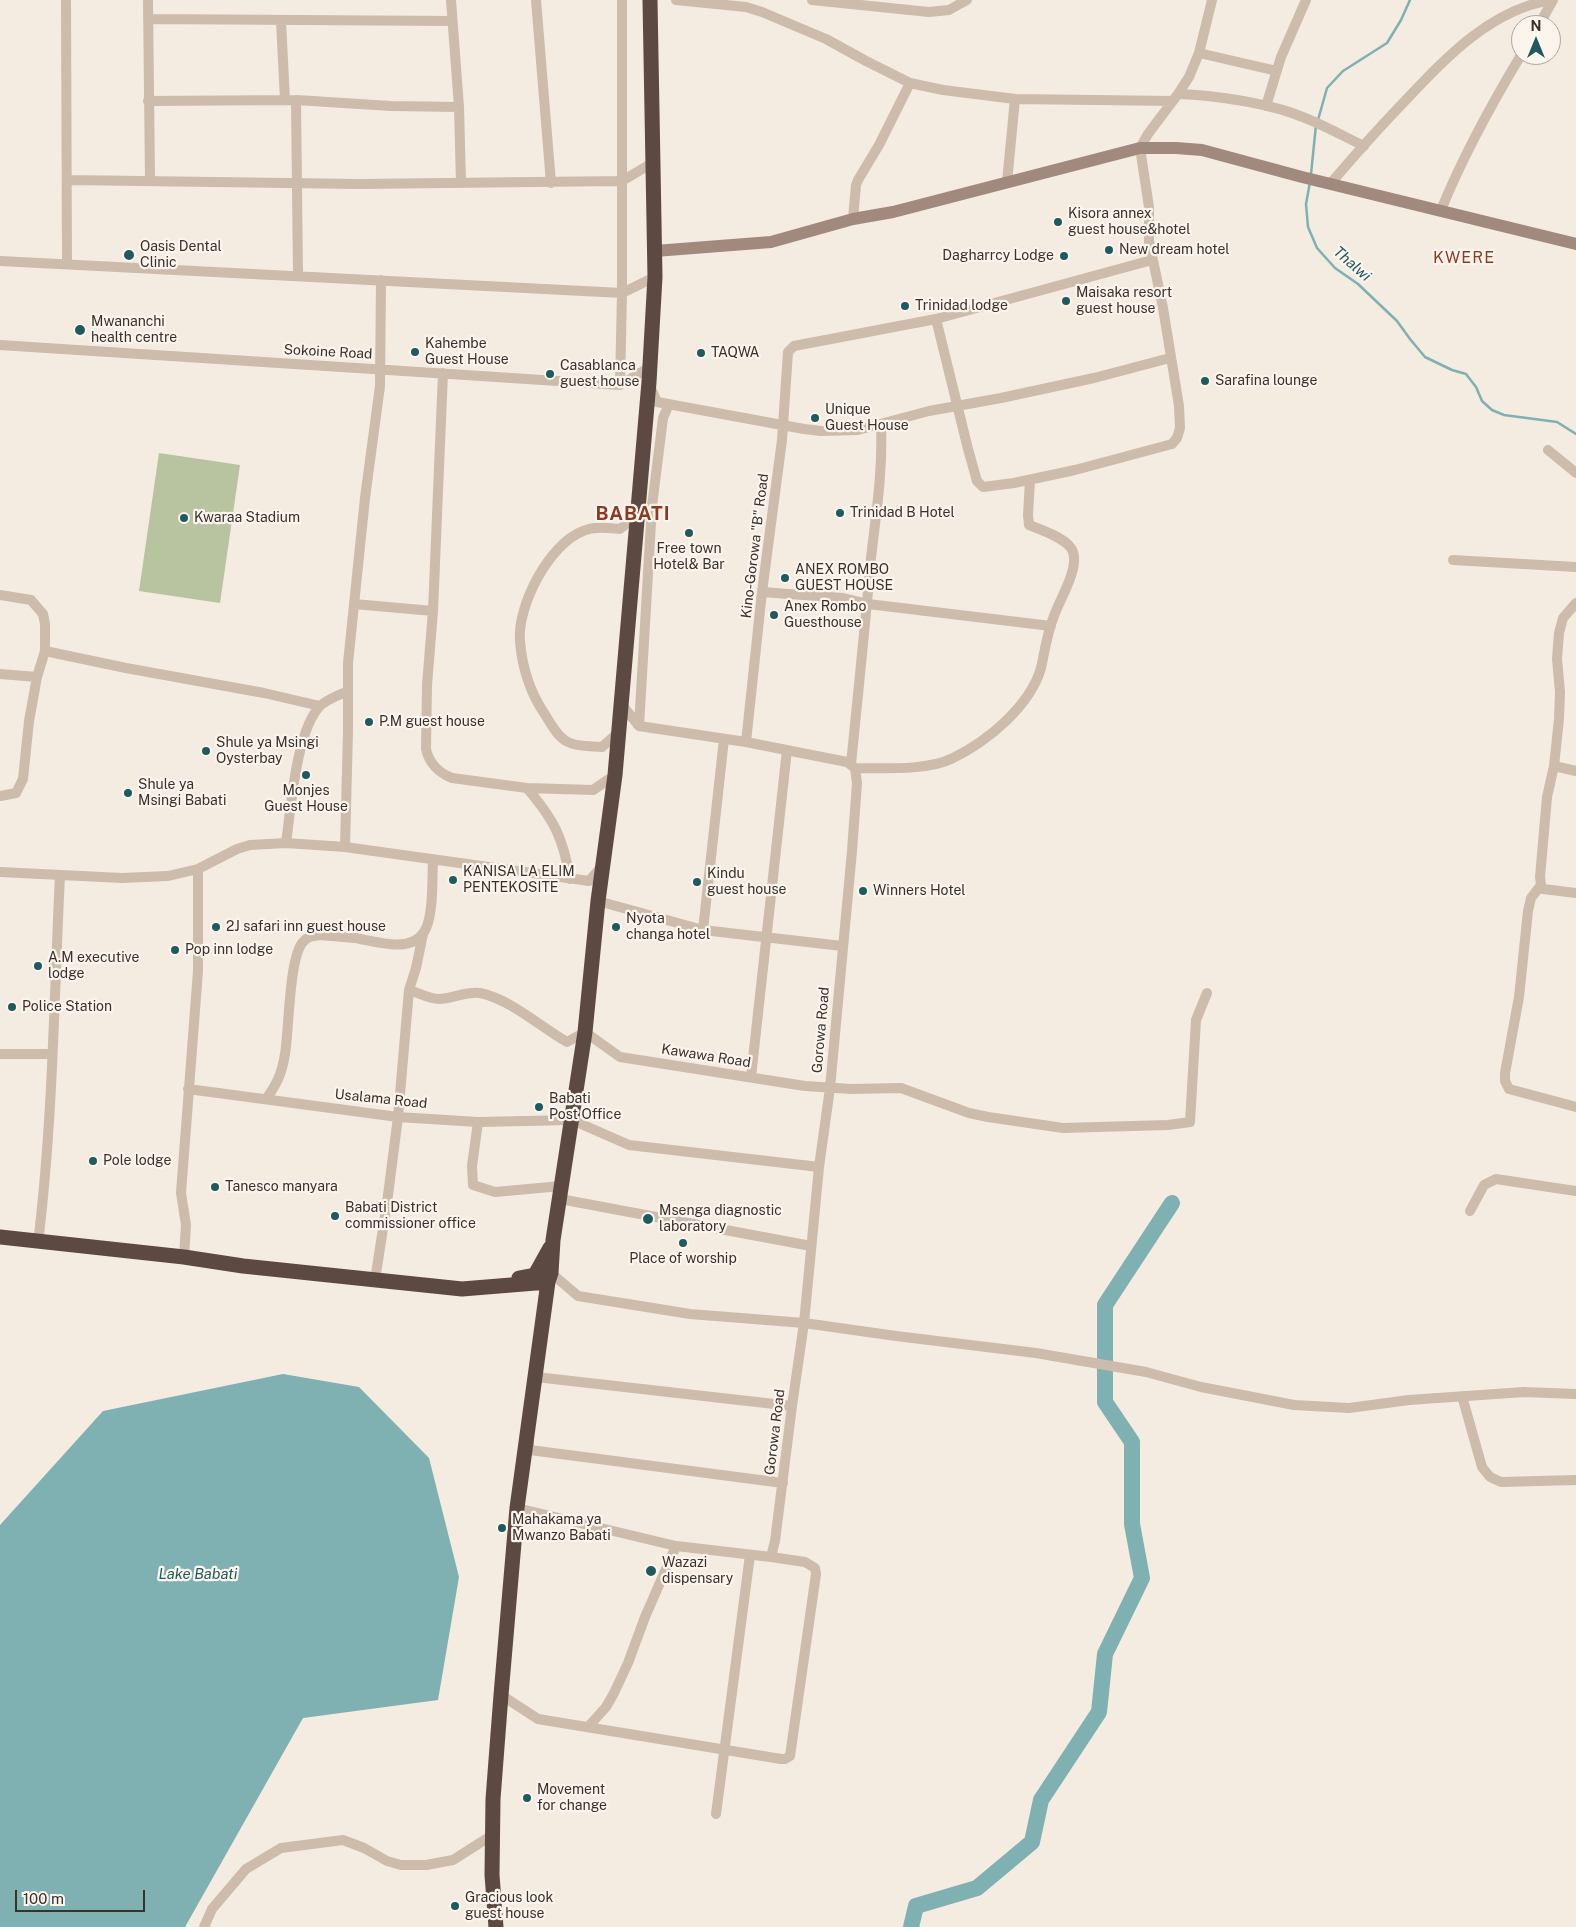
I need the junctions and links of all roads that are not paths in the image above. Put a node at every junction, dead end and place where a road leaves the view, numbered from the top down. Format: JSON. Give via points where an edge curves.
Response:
{"nodes":[{"id":1,"x":66,"y":0,"type":"edge"},
{"id":2,"x":148,"y":0,"type":"edge"},
{"id":3,"x":451,"y":0,"type":"edge"},
{"id":4,"x":536,"y":0,"type":"edge"},
{"id":5,"x":622,"y":0,"type":"edge"},
{"id":6,"x":650,"y":0,"type":"edge"},
{"id":7,"x":676,"y":0,"type":"edge"},
{"id":8,"x":812,"y":0,"type":"edge"},
{"id":9,"x":967,"y":0,"type":"edge"},
{"id":10,"x":1212,"y":0,"type":"edge"},
{"id":11,"x":1306,"y":0,"type":"edge"},
{"id":12,"x":1552,"y":0,"type":"edge"},
{"id":13,"x":735,"y":3,"type":"edge"},
{"id":14,"x":1544,"y":15,"type":"edge"},
{"id":15,"x":148,"y":19,"type":"junction"},
{"id":16,"x":281,"y":20,"type":"junction"},
{"id":17,"x":452,"y":21,"type":"junction"},
{"id":18,"x":1199,"y":53,"type":"junction"},
{"id":19,"x":1515,"y":65,"type":"edge"},
{"id":20,"x":1277,"y":71,"type":"junction"},
{"id":21,"x":910,"y":82,"type":"junction"},
{"id":22,"x":1175,"y":98,"type":"junction"},
{"id":23,"x":1015,"y":99,"type":"junction"},
{"id":24,"x":285,"y":100,"type":"junction"},
{"id":25,"x":296,"y":100,"type":"junction"},
{"id":26,"x":148,"y":101,"type":"junction"},
{"id":27,"x":1266,"y":106,"type":"junction"},
{"id":28,"x":458,"y":107,"type":"junction"},
{"id":29,"x":1364,"y":146,"type":"junction"},
{"id":30,"x":1140,"y":148,"type":"junction"},
{"id":31,"x":654,"y":162,"type":"junction"},
{"id":32,"x":68,"y":180,"type":"junction"},
{"id":33,"x":150,"y":180,"type":"junction"},
{"id":34,"x":622,"y":181,"type":"junction"},
{"id":35,"x":461,"y":182,"type":"junction"},
{"id":36,"x":1007,"y":182,"type":"junction"},
{"id":37,"x":1325,"y":182,"type":"junction"},
{"id":38,"x":551,"y":183,"type":"junction"},
{"id":39,"x":297,"y":184,"type":"junction"},
{"id":40,"x":1441,"y":210,"type":"junction"},
{"id":41,"x":854,"y":219,"type":"junction"},
{"id":42,"x":1576,"y":244,"type":"edge"},
{"id":43,"x":655,"y":251,"type":"junction"},
{"id":44,"x":1152,"y":260,"type":"junction"},
{"id":45,"x":0,"y":261,"type":"edge"},
{"id":46,"x":67,"y":264,"type":"junction"},
{"id":47,"x":298,"y":275,"type":"junction"},
{"id":48,"x":655,"y":277,"type":"junction"},
{"id":49,"x":381,"y":280,"type":"junction"},
{"id":50,"x":622,"y":293,"type":"junction"},
{"id":51,"x":936,"y":320,"type":"junction"},
{"id":52,"x":0,"y":346,"type":"edge"},
{"id":53,"x":1170,"y":358,"type":"junction"},
{"id":54,"x":650,"y":367,"type":"junction"},
{"id":55,"x":382,"y":368,"type":"junction"},
{"id":56,"x":443,"y":373,"type":"junction"},
{"id":57,"x":649,"y":382,"type":"junction"},
{"id":58,"x":620,"y":385,"type":"junction"},
{"id":59,"x":668,"y":404,"type":"junction"},
{"id":60,"x":958,"y":407,"type":"junction"},
{"id":61,"x":880,"y":425,"type":"junction"},
{"id":62,"x":783,"y":426,"type":"junction"},
{"id":63,"x":1548,"y":450,"type":"dead end"},
{"id":64,"x":1576,"y":473,"type":"edge"},
{"id":65,"x":1030,"y":480,"type":"junction"},
{"id":66,"x":640,"y":488,"type":"junction"},
{"id":67,"x":652,"y":506,"type":"junction"},
{"id":68,"x":638,"y":514,"type":"junction"},
{"id":69,"x":1453,"y":560,"type":"dead end"},
{"id":70,"x":1576,"y":567,"type":"edge"},
{"id":71,"x":762,"y":592,"type":"junction"},
{"id":72,"x":0,"y":595,"type":"edge"},
{"id":73,"x":1576,"y":603,"type":"edge"},
{"id":74,"x":354,"y":604,"type":"junction"},
{"id":75,"x":868,"y":604,"type":"junction"},
{"id":76,"x":433,"y":611,"type":"junction"},
{"id":77,"x":1050,"y":626,"type":"junction"},
{"id":78,"x":45,"y":651,"type":"junction"},
{"id":79,"x":0,"y":674,"type":"edge"},
{"id":80,"x":36,"y":677,"type":"junction"},
{"id":81,"x":348,"y":691,"type":"junction"},
{"id":82,"x":622,"y":705,"type":"junction"},
{"id":83,"x":320,"y":706,"type":"junction"},
{"id":84,"x":639,"y":726,"type":"junction"},
{"id":85,"x":620,"y":731,"type":"junction"},
{"id":86,"x":724,"y":739,"type":"junction"},
{"id":87,"x":746,"y":742,"type":"junction"},
{"id":88,"x":788,"y":750,"type":"junction"},
{"id":89,"x":853,"y":766,"type":"junction"},
{"id":90,"x":1554,"y":766,"type":"junction"},
{"id":91,"x":1576,"y":771,"type":"edge"},
{"id":92,"x":615,"y":774,"type":"junction"},
{"id":93,"x":527,"y":788,"type":"junction"},
{"id":94,"x":0,"y":796,"type":"edge"},
{"id":95,"x":286,"y":843,"type":"junction"},
{"id":96,"x":345,"y":847,"type":"junction"},
{"id":97,"x":433,"y":859,"type":"junction"},
{"id":98,"x":603,"y":864,"type":"junction"},
{"id":99,"x":198,"y":869,"type":"junction"},
{"id":100,"x":0,"y":872,"type":"edge"},
{"id":101,"x":60,"y":875,"type":"junction"},
{"id":102,"x":570,"y":879,"type":"junction"},
{"id":103,"x":1541,"y":885,"type":"junction"},
{"id":104,"x":1576,"y":894,"type":"edge"},
{"id":105,"x":598,"y":901,"type":"junction"},
{"id":106,"x":703,"y":930,"type":"junction"},
{"id":107,"x":423,"y":934,"type":"junction"},
{"id":108,"x":766,"y":937,"type":"junction"},
{"id":109,"x":842,"y":946,"type":"junction"},
{"id":110,"x":410,"y":990,"type":"junction"},
{"id":111,"x":1207,"y":993,"type":"dead end"},
{"id":112,"x":585,"y":1032,"type":"junction"},
{"id":113,"x":0,"y":1054,"type":"edge"},
{"id":114,"x":52,"y":1054,"type":"junction"},
{"id":115,"x":751,"y":1077,"type":"junction"},
{"id":116,"x":830,"y":1088,"type":"junction"},
{"id":117,"x":188,"y":1089,"type":"junction"},
{"id":118,"x":266,"y":1099,"type":"junction"},
{"id":119,"x":1576,"y":1107,"type":"edge"},
{"id":120,"x":398,"y":1117,"type":"junction"},
{"id":121,"x":572,"y":1120,"type":"junction"},
{"id":122,"x":478,"y":1122,"type":"junction"},
{"id":123,"x":819,"y":1167,"type":"junction"},
{"id":124,"x":560,"y":1192,"type":"junction"},
{"id":125,"x":1576,"y":1192,"type":"edge"},
{"id":126,"x":1470,"y":1211,"type":"dead end"},
{"id":127,"x":0,"y":1237,"type":"edge"},
{"id":128,"x":554,"y":1240,"type":"junction"},
{"id":129,"x":38,"y":1242,"type":"junction"},
{"id":130,"x":811,"y":1246,"type":"junction"},
{"id":131,"x":184,"y":1257,"type":"junction"},
{"id":132,"x":550,"y":1278,"type":"junction"},
{"id":133,"x":375,"y":1280,"type":"junction"},
{"id":134,"x":462,"y":1289,"type":"junction"},
{"id":135,"x":804,"y":1323,"type":"junction"},
{"id":136,"x":536,"y":1377,"type":"junction"},
{"id":137,"x":1576,"y":1394,"type":"edge"},
{"id":138,"x":1462,"y":1396,"type":"junction"},
{"id":139,"x":792,"y":1406,"type":"junction"},
{"id":140,"x":527,"y":1432,"type":"junction"},
{"id":141,"x":1576,"y":1480,"type":"edge"},
{"id":142,"x":783,"y":1483,"type":"junction"},
{"id":143,"x":517,"y":1508,"type":"junction"},
{"id":144,"x":676,"y":1546,"type":"junction"},
{"id":145,"x":750,"y":1556,"type":"junction"},
{"id":146,"x":771,"y":1557,"type":"junction"},
{"id":147,"x":500,"y":1694,"type":"junction"},
{"id":148,"x":588,"y":1726,"type":"junction"},
{"id":149,"x":725,"y":1748,"type":"junction"},
{"id":150,"x":716,"y":1814,"type":"dead end"},
{"id":151,"x":494,"y":1834,"type":"junction"},
{"id":152,"x":204,"y":1927,"type":"edge"},
{"id":153,"x":496,"y":1927,"type":"edge"}],
"edges":[{"from":1,"to":32,"type":"street"},
{"from":2,"to":15,"type":"street"},
{"from":3,"to":17,"type":"street"},
{"from":4,"to":38,"type":"street"},
{"from":5,"to":34,"type":"street"},
{"from":6,"to":31,"type":"highway"},
{"from":7,"to":13,"type":"street"},
{"from":8,"to":9,"type":"street","via":[[929,12],[949,10]]},
{"from":10,"to":18,"type":"street"},
{"from":11,"to":20,"type":"street"},
{"from":12,"to":14,"type":"street"},
{"from":12,"to":29,"type":"street","via":[[1518,10],[1467,40],[1429,74]]},
{"from":13,"to":21,"type":"street","via":[[791,23]]},
{"from":15,"to":16,"type":"street"},
{"from":15,"to":26,"type":"street"},
{"from":16,"to":17,"type":"street"},
{"from":16,"to":24,"type":"street"},
{"from":17,"to":28,"type":"street"},
{"from":18,"to":20,"type":"street"},
{"from":18,"to":22,"type":"street"},
{"from":19,"to":40,"type":"street","via":[[1492,104]]},
{"from":20,"to":27,"type":"street"},
{"from":21,"to":23,"type":"street","via":[[943,90]]},
{"from":21,"to":41,"type":"street","via":[[858,180]]},
{"from":22,"to":23,"type":"street"},
{"from":22,"to":27,"type":"street","via":[[1198,95]]},
{"from":22,"to":30,"type":"street"},
{"from":23,"to":36,"type":"street"},
{"from":24,"to":25,"type":"street"},
{"from":24,"to":26,"type":"street"},
{"from":25,"to":28,"type":"street"},
{"from":25,"to":39,"type":"street"},
{"from":26,"to":33,"type":"street"},
{"from":27,"to":29,"type":"street","via":[[1300,116]]},
{"from":28,"to":35,"type":"street"},
{"from":29,"to":37,"type":"street"},
{"from":30,"to":36,"type":"street"},
{"from":30,"to":37,"type":"street","via":[[1202,150]]},
{"from":30,"to":44,"type":"street","via":[[1149,207],[1148,234]]},
{"from":31,"to":34,"type":"street"},
{"from":31,"to":43,"type":"highway"},
{"from":32,"to":33,"type":"street"},
{"from":32,"to":46,"type":"street"},
{"from":33,"to":39,"type":"street"},
{"from":34,"to":38,"type":"street"},
{"from":34,"to":50,"type":"street"},
{"from":35,"to":38,"type":"street"},
{"from":35,"to":39,"type":"street"},
{"from":36,"to":41,"type":"street"},
{"from":37,"to":40,"type":"street"},
{"from":39,"to":47,"type":"street"},
{"from":40,"to":42,"type":"street"},
{"from":41,"to":43,"type":"street","via":[[771,242]]},
{"from":43,"to":48,"type":"highway"},
{"from":44,"to":51,"type":"street"},
{"from":44,"to":53,"type":"street"},
{"from":45,"to":46,"type":"street"},
{"from":46,"to":47,"type":"street"},
{"from":47,"to":49,"type":"street"},
{"from":48,"to":50,"type":"street"},
{"from":48,"to":54,"type":"highway"},
{"from":49,"to":50,"type":"street"},
{"from":49,"to":55,"type":"street"},
{"from":50,"to":58,"type":"street"},
{"from":51,"to":60,"type":"street"},
{"from":51,"to":62,"type":"street","name":"Kino-Gorowa \"B\" Road","via":[[794,346],[788,352]]},
{"from":52,"to":55,"type":"street","name":"Sokoine Road"},
{"from":53,"to":60,"type":"street"},
{"from":53,"to":65,"type":"street","via":[[1180,418],[1178,434],[1172,444]]},
{"from":54,"to":57,"type":"highway"},
{"from":54,"to":58,"type":"street"},
{"from":55,"to":56,"type":"street","name":"Sokoine Road"},
{"from":55,"to":74,"type":"street"},
{"from":56,"to":58,"type":"street","name":"Sokoine Road"},
{"from":56,"to":76,"type":"street"},
{"from":57,"to":59,"type":"street","via":[[657,402]]},
{"from":57,"to":66,"type":"highway"},
{"from":59,"to":62,"type":"street"},
{"from":59,"to":67,"type":"street","via":[[663,418]]},
{"from":60,"to":61,"type":"street"},
{"from":60,"to":65,"type":"street","via":[[980,486],[985,488]]},
{"from":61,"to":62,"type":"street","via":[[858,430],[821,431]]},
{"from":61,"to":75,"type":"street","name":"Gorowa Road","via":[[881,468]]},
{"from":62,"to":71,"type":"street","name":"Kino-Gorowa \"B\" Road"},
{"from":63,"to":64,"type":"street"},
{"from":65,"to":77,"type":"street","via":[[1029,525],[1068,543],[1076,562]]},
{"from":66,"to":67,"type":"street"},
{"from":66,"to":68,"type":"highway"},
{"from":67,"to":84,"type":"street"},
{"from":68,"to":82,"type":"highway"},
{"from":68,"to":85,"type":"street","via":[[620,530],[588,529],[561,545],[548,560],[527,602],[520,631],[525,671],[537,703],[558,734],[568,742],[602,747]]},
{"from":69,"to":70,"type":"street"},
{"from":71,"to":75,"type":"street","via":[[843,598]]},
{"from":71,"to":87,"type":"street","name":"Kino-Gorowa \"B\" Road"},
{"from":72,"to":78,"type":"street","via":[[31,600],[43,614]]},
{"from":73,"to":90,"type":"street","via":[[1560,624],[1557,659],[1560,698]]},
{"from":74,"to":76,"type":"street"},
{"from":74,"to":81,"type":"street"},
{"from":75,"to":77,"type":"street"},
{"from":75,"to":89,"type":"street","name":"Gorowa Road"},
{"from":76,"to":93,"type":"street","via":[[427,685],[426,750],[429,760],[452,778]]},
{"from":77,"to":89,"type":"street","via":[[1040,669],[1024,702],[975,744],[952,759],[939,763],[907,767]]},
{"from":78,"to":80,"type":"street"},
{"from":78,"to":83,"type":"street","via":[[264,692]]},
{"from":79,"to":80,"type":"street"},
{"from":80,"to":94,"type":"street","via":[[23,779],[16,793]]},
{"from":81,"to":83,"type":"street"},
{"from":81,"to":96,"type":"street"},
{"from":82,"to":84,"type":"street"},
{"from":82,"to":85,"type":"highway"},
{"from":83,"to":95,"type":"street","via":[[304,734]]},
{"from":84,"to":86,"type":"street"},
{"from":85,"to":92,"type":"highway"},
{"from":86,"to":87,"type":"street"},
{"from":86,"to":106,"type":"street"},
{"from":87,"to":88,"type":"street"},
{"from":88,"to":89,"type":"street"},
{"from":88,"to":108,"type":"street"},
{"from":89,"to":109,"type":"street","name":"Gorowa Road","via":[[857,783]]},
{"from":90,"to":91,"type":"street"},
{"from":90,"to":103,"type":"street","via":[[1547,797]]},
{"from":92,"to":93,"type":"street","via":[[593,790]]},
{"from":92,"to":98,"type":"highway"},
{"from":93,"to":102,"type":"street","via":[[557,831],[566,854]]},
{"from":95,"to":96,"type":"street"},
{"from":95,"to":99,"type":"street","via":[[264,843],[237,849]]},
{"from":96,"to":97,"type":"street"},
{"from":97,"to":102,"type":"street"},
{"from":97,"to":107,"type":"street","via":[[431,902]]},
{"from":98,"to":102,"type":"street","via":[[589,881]]},
{"from":98,"to":105,"type":"highway"},
{"from":99,"to":101,"type":"street","via":[[168,876],[122,878]]},
{"from":99,"to":117,"type":"street","via":[[198,971]]},
{"from":100,"to":101,"type":"street"},
{"from":101,"to":114,"type":"street"},
{"from":103,"to":104,"type":"street","via":[[1550,890]]},
{"from":103,"to":119,"type":"street","via":[[1531,898],[1528,911],[1505,1081],[1509,1090]]},
{"from":105,"to":106,"type":"street"},
{"from":105,"to":112,"type":"highway"},
{"from":106,"to":108,"type":"street"},
{"from":107,"to":110,"type":"street"},
{"from":107,"to":118,"type":"street","via":[[402,944],[320,935],[309,936],[302,943],[293,974],[286,1053],[278,1082]]},
{"from":108,"to":109,"type":"street"},
{"from":108,"to":115,"type":"street"},
{"from":109,"to":116,"type":"street","name":"Gorowa Road"},
{"from":110,"to":112,"type":"street","via":[[436,999],[483,994],[526,1015],[567,1042]]},
{"from":110,"to":120,"type":"street"},
{"from":111,"to":116,"type":"street","name":"Kawawa Road","via":[[1196,1020],[1191,1117],[1186,1124],[1063,1128],[988,1117],[901,1088]]},
{"from":112,"to":115,"type":"street","name":"Kawawa Road","via":[[620,1057]]},
{"from":112,"to":121,"type":"highway"},
{"from":113,"to":114,"type":"street"},
{"from":114,"to":129,"type":"street"},
{"from":115,"to":116,"type":"street","name":"Kawawa Road"},
{"from":116,"to":123,"type":"street","name":"Gorowa Road"},
{"from":117,"to":118,"type":"street","name":"Usalama Road"},
{"from":117,"to":131,"type":"street","via":[[180,1193],[186,1225]]},
{"from":118,"to":120,"type":"street","name":"Usalama Road"},
{"from":120,"to":122,"type":"street","name":"Usalama Road"},
{"from":120,"to":133,"type":"street"},
{"from":121,"to":122,"type":"street","name":"Usalama Road"},
{"from":121,"to":123,"type":"street","via":[[629,1145]]},
{"from":121,"to":124,"type":"highway"},
{"from":122,"to":124,"type":"street","via":[[472,1166],[473,1185],[495,1192]]},
{"from":123,"to":130,"type":"street","name":"Gorowa Road"},
{"from":124,"to":128,"type":"highway"},
{"from":124,"to":130,"type":"street"},
{"from":125,"to":126,"type":"street","via":[[1496,1179],[1484,1185]]},
{"from":127,"to":129,"type":"highway"},
{"from":128,"to":132,"type":"highway"},
{"from":128,"to":134,"type":"highway","via":[[535,1275]]},
{"from":129,"to":131,"type":"highway"},
{"from":130,"to":135,"type":"street","name":"Gorowa Road"},
{"from":131,"to":133,"type":"highway"},
{"from":132,"to":134,"type":"highway"},
{"from":132,"to":135,"type":"street","via":[[578,1296],[690,1314]]},
{"from":132,"to":136,"type":"highway"},
{"from":133,"to":134,"type":"highway"},
{"from":135,"to":138,"type":"street","via":[[1036,1352],[1146,1372],[1294,1405],[1349,1408]]},
{"from":135,"to":139,"type":"street","name":"Gorowa Road"},
{"from":136,"to":139,"type":"street"},
{"from":136,"to":140,"type":"highway"},
{"from":137,"to":138,"type":"street","via":[[1524,1392]]},
{"from":138,"to":141,"type":"street","via":[[1482,1466],[1490,1477],[1501,1482]]},
{"from":139,"to":142,"type":"street","name":"Gorowa Road"},
{"from":140,"to":142,"type":"street","via":[[530,1450]]},
{"from":140,"to":143,"type":"highway"},
{"from":142,"to":146,"type":"street","name":"Gorowa Road"},
{"from":143,"to":144,"type":"street"},
{"from":143,"to":147,"type":"highway"},
{"from":144,"to":145,"type":"street"},
{"from":144,"to":148,"type":"street","via":[[614,1693]]},
{"from":145,"to":146,"type":"street"},
{"from":145,"to":149,"type":"street"},
{"from":146,"to":149,"type":"street","via":[[805,1562],[815,1568],[816,1574],[790,1756],[780,1759]]},
{"from":147,"to":148,"type":"street","via":[[538,1719]]},
{"from":147,"to":151,"type":"highway","via":[[492,1799]]},
{"from":148,"to":149,"type":"street"},
{"from":149,"to":150,"type":"street"},
{"from":151,"to":152,"type":"street","via":[[453,1860],[426,1865],[387,1862],[343,1840],[281,1848],[246,1868],[212,1909]]},
{"from":151,"to":153,"type":"highway","via":[[492,1875]]}]}
